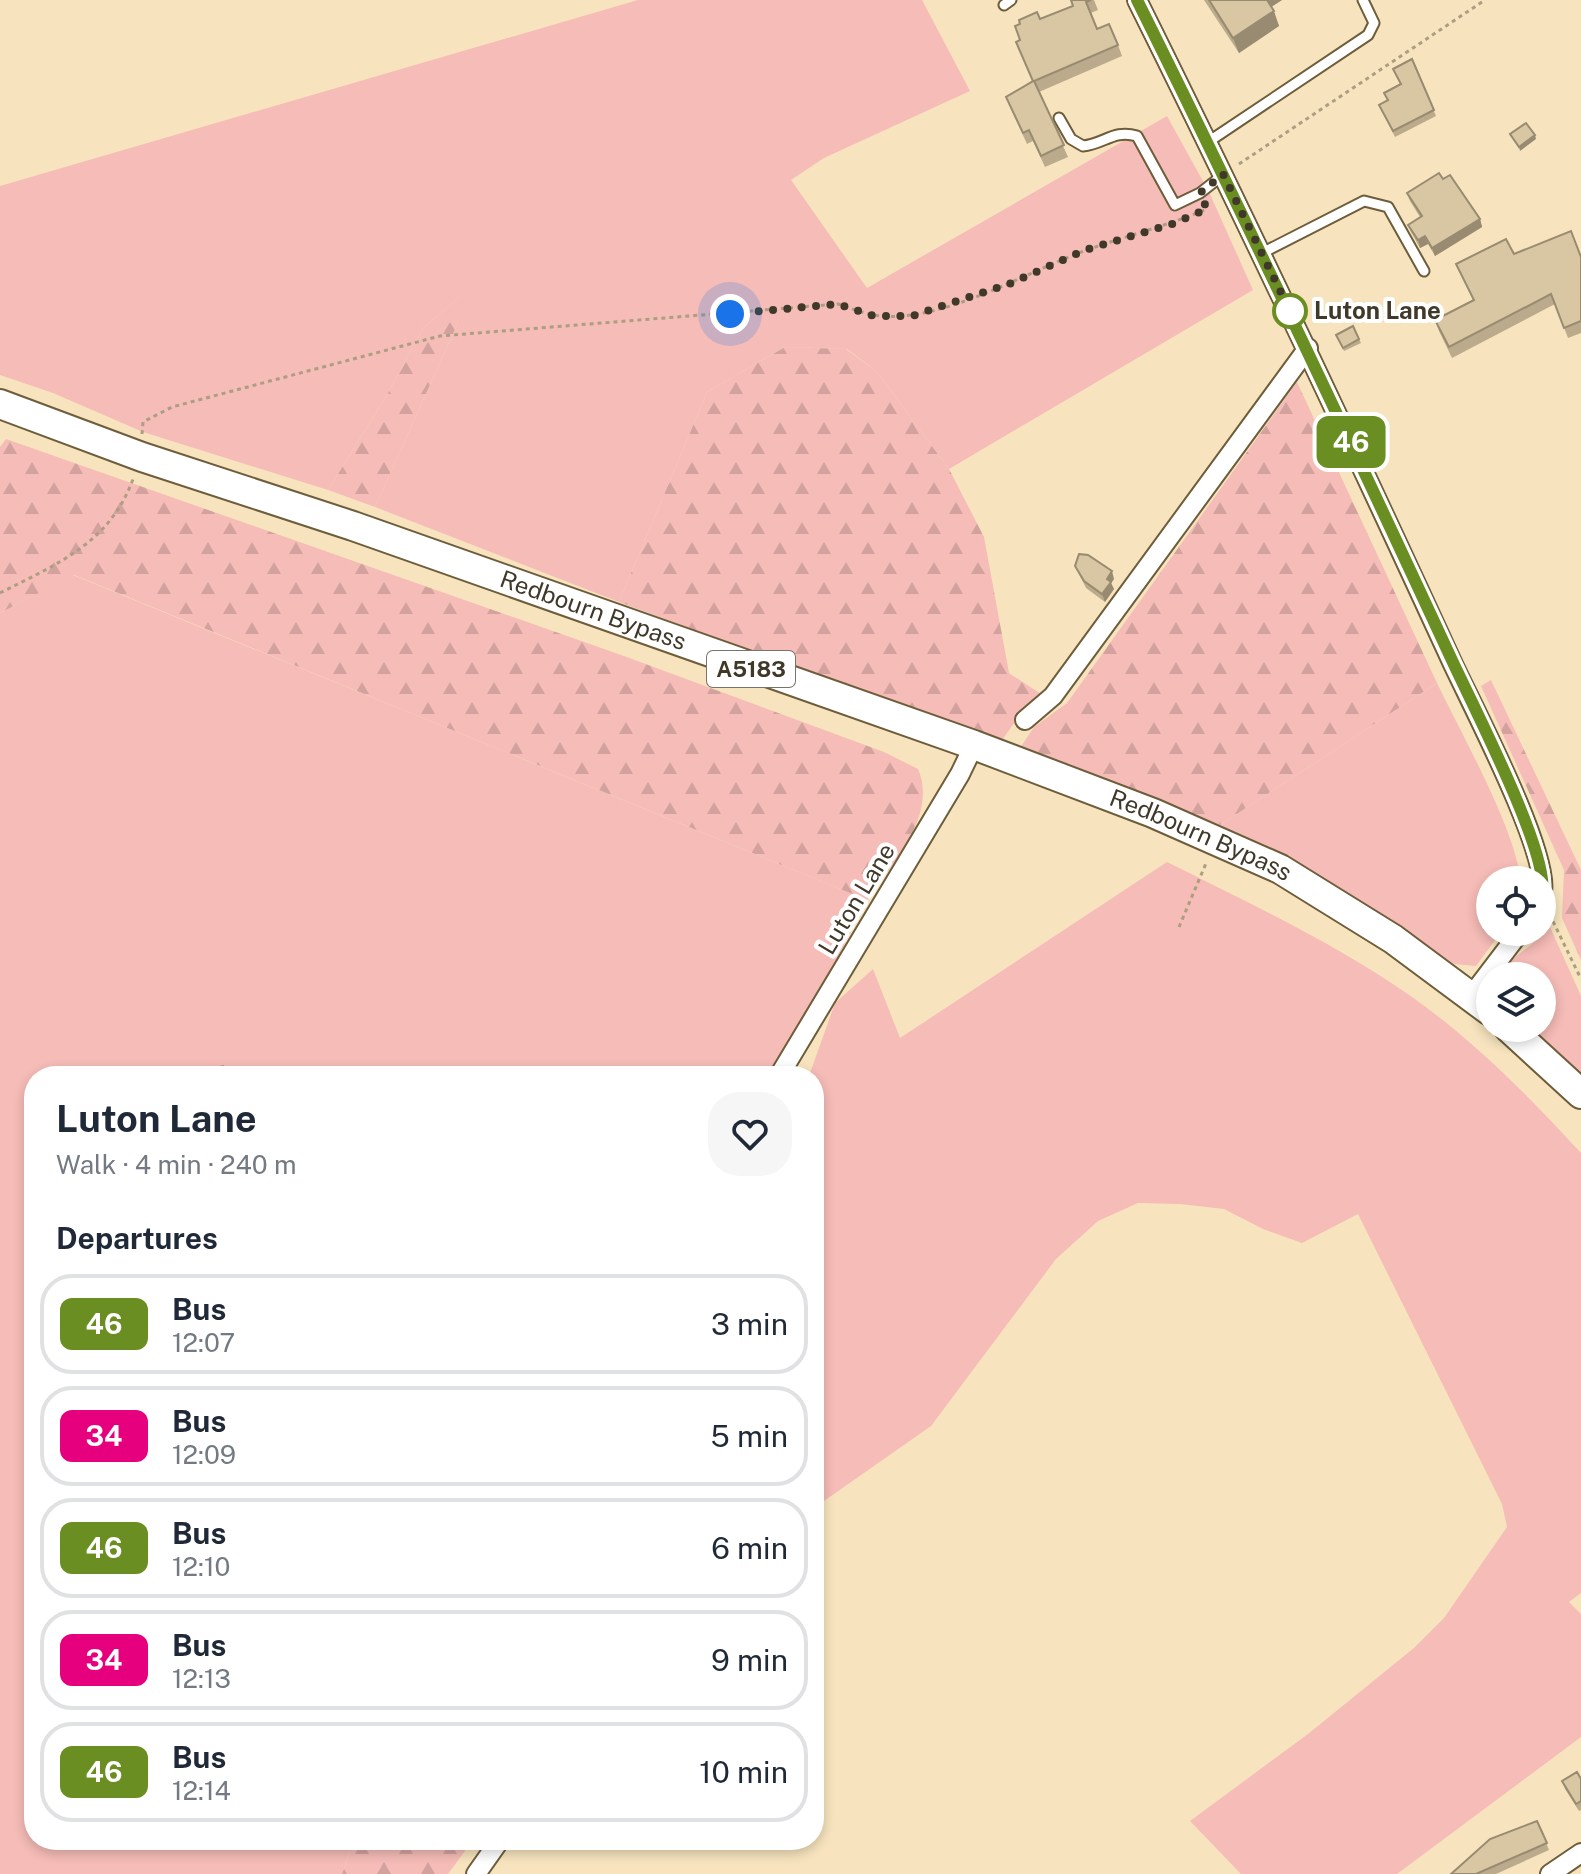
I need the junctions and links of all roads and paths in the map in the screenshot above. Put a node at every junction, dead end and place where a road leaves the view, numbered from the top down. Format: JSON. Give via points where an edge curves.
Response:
{"nodes":[{"id":1,"x":1137,"y":0,"type":"edge"},
{"id":2,"x":1363,"y":0,"type":"edge"},
{"id":3,"x":1485,"y":0,"type":"edge"},
{"id":4,"x":1059,"y":118,"type":"dead end"},
{"id":5,"x":1208,"y":142,"type":"junction"},
{"id":6,"x":1223,"y":174,"type":"junction"},
{"id":7,"x":1200,"y":193,"type":"junction"},
{"id":8,"x":1262,"y":253,"type":"junction"},
{"id":9,"x":1424,"y":271,"type":"dead end"},
{"id":10,"x":1308,"y":348,"type":"junction"},
{"id":11,"x":0,"y":404,"type":"edge"},
{"id":12,"x":143,"y":432,"type":"dead end"},
{"id":13,"x":131,"y":487,"type":"dead end"},
{"id":14,"x":0,"y":593,"type":"edge"},
{"id":15,"x":1025,"y":720,"type":"dead end"},
{"id":16,"x":974,"y":745,"type":"junction"},
{"id":17,"x":1215,"y":841,"type":"junction"},
{"id":18,"x":1540,"y":866,"type":"edge"},
{"id":19,"x":1556,"y":923,"type":"edge"},
{"id":20,"x":1179,"y":927,"type":"dead end"},
{"id":21,"x":1581,"y":979,"type":"edge"},
{"id":22,"x":1476,"y":999,"type":"edge"},
{"id":23,"x":1524,"y":1042,"type":"edge"},
{"id":24,"x":785,"y":1066,"type":"edge"},
{"id":25,"x":1581,"y":1094,"type":"edge"},
{"id":26,"x":493,"y":1850,"type":"edge"},
{"id":27,"x":1581,"y":1853,"type":"edge"},
{"id":28,"x":476,"y":1874,"type":"edge"},
{"id":29,"x":1550,"y":1874,"type":"edge"}],
"edges":[{"from":1,"to":5,"type":"street"},
{"from":2,"to":5,"type":"lane","via":[[1374,23],[1368,35]]},
{"from":3,"to":6,"type":"path"},
{"from":4,"to":7,"type":"lane","via":[[1071,139],[1083,146],[1111,134],[1137,136],[1175,205]]},
{"from":5,"to":6,"type":"street"},
{"from":6,"to":7,"type":"lane"},
{"from":6,"to":8,"type":"street"},
{"from":7,"to":12,"type":"path","via":[[1207,209],[1172,224],[1085,250],[1009,284],[912,316],[874,316],[838,304],[440,336],[172,407],[143,422]]},
{"from":8,"to":9,"type":"lane","via":[[1364,201],[1388,207]]},
{"from":8,"to":10,"type":"street"},
{"from":10,"to":15,"type":"street","via":[[1053,696]]},
{"from":10,"to":18,"type":"street","via":[[1539,853]]},
{"from":11,"to":16,"type":"main road","name":"Redbourn Bypass","number":"A5183"},
{"from":13,"to":14,"type":"path","via":[[111,524],[96,539]]},
{"from":16,"to":17,"type":"main road","name":"Redbourn Bypass","number":"A5183"},
{"from":16,"to":24,"type":"street","name":"Luton Lane"},
{"from":17,"to":20,"type":"path"},
{"from":17,"to":22,"type":"main road","name":"Redbourn Bypass","number":"A5183","via":[[1280,869],[1393,939]]},
{"from":19,"to":21,"type":"path"},
{"from":23,"to":25,"type":"main road"},
{"from":26,"to":28,"type":"street"},
{"from":27,"to":29,"type":"street"}]}
